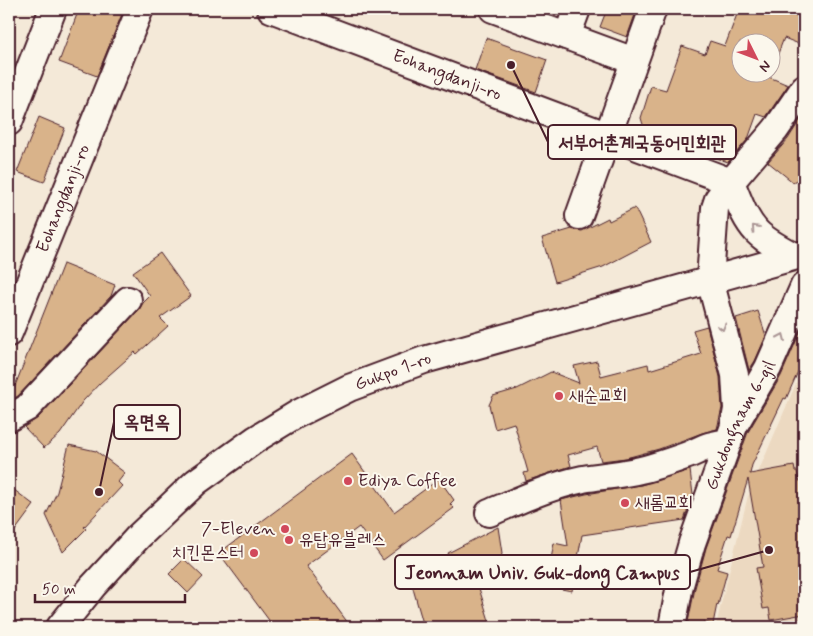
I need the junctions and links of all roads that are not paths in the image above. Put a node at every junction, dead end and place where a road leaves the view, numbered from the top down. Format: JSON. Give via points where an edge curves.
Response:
{"nodes":[{"id":1,"x":53,"y":9,"type":"edge"},
{"id":2,"x":140,"y":9,"type":"edge"},
{"id":3,"x":271,"y":9,"type":"edge"},
{"id":4,"x":493,"y":9,"type":"edge"},
{"id":5,"x":578,"y":9,"type":"edge"},
{"id":6,"x":653,"y":9,"type":"edge"},
{"id":7,"x":568,"y":36,"type":"junction"},
{"id":8,"x":634,"y":61,"type":"junction"},
{"id":9,"x":804,"y":88,"type":"edge"},
{"id":10,"x":9,"y":122,"type":"edge"},
{"id":11,"x":608,"y":135,"type":"junction"},
{"id":12,"x":731,"y":182,"type":"junction"},
{"id":13,"x":579,"y":216,"type":"dead end"},
{"id":14,"x":799,"y":255,"type":"edge"},
{"id":15,"x":710,"y":280,"type":"junction"},
{"id":16,"x":804,"y":286,"type":"edge"},
{"id":17,"x":128,"y":300,"type":"dead end"},
{"id":18,"x":9,"y":334,"type":"edge"},
{"id":19,"x":9,"y":418,"type":"edge"},
{"id":20,"x":731,"y":435,"type":"junction"},
{"id":21,"x":489,"y":513,"type":"dead end"},
{"id":22,"x":60,"y":627,"type":"edge"},
{"id":23,"x":672,"y":627,"type":"edge"}],
"edges":[{"from":1,"to":10,"type":"street"},
{"from":2,"to":18,"type":"street","name":"Eohangdanji-ro"},
{"from":3,"to":11,"type":"street","name":"Eohangdanji-ro"},
{"from":4,"to":7,"type":"street"},
{"from":5,"to":7,"type":"street"},
{"from":6,"to":8,"type":"street"},
{"from":7,"to":8,"type":"street"},
{"from":8,"to":11,"type":"street"},
{"from":9,"to":12,"type":"street"},
{"from":11,"to":12,"type":"street","name":"Eohangdanji-ro"},
{"from":11,"to":13,"type":"street"},
{"from":14,"to":12,"type":"street","one_way":true,"via":[[770,242],[756,231]]},
{"from":12,"to":15,"type":"street","via":[[714,208]]},
{"from":14,"to":15,"type":"street","name":"Gukpo 1-ro"},
{"from":15,"to":20,"type":"street","one_way":true,"via":[[734,375],[737,409]]},
{"from":15,"to":22,"type":"street","name":"Gukpo 1-ro","via":[[424,360],[349,388],[297,414],[196,482],[139,536]]},
{"from":20,"to":16,"type":"street","name":"Gukdongnam 6-gil","one_way":true,"via":[[768,368]]},
{"from":17,"to":19,"type":"street","via":[[27,408]]},
{"from":20,"to":21,"type":"street","via":[[653,467],[564,484]]},
{"from":20,"to":23,"type":"street","name":"Gukdongnam 6-gil","via":[[692,543]]}]}
